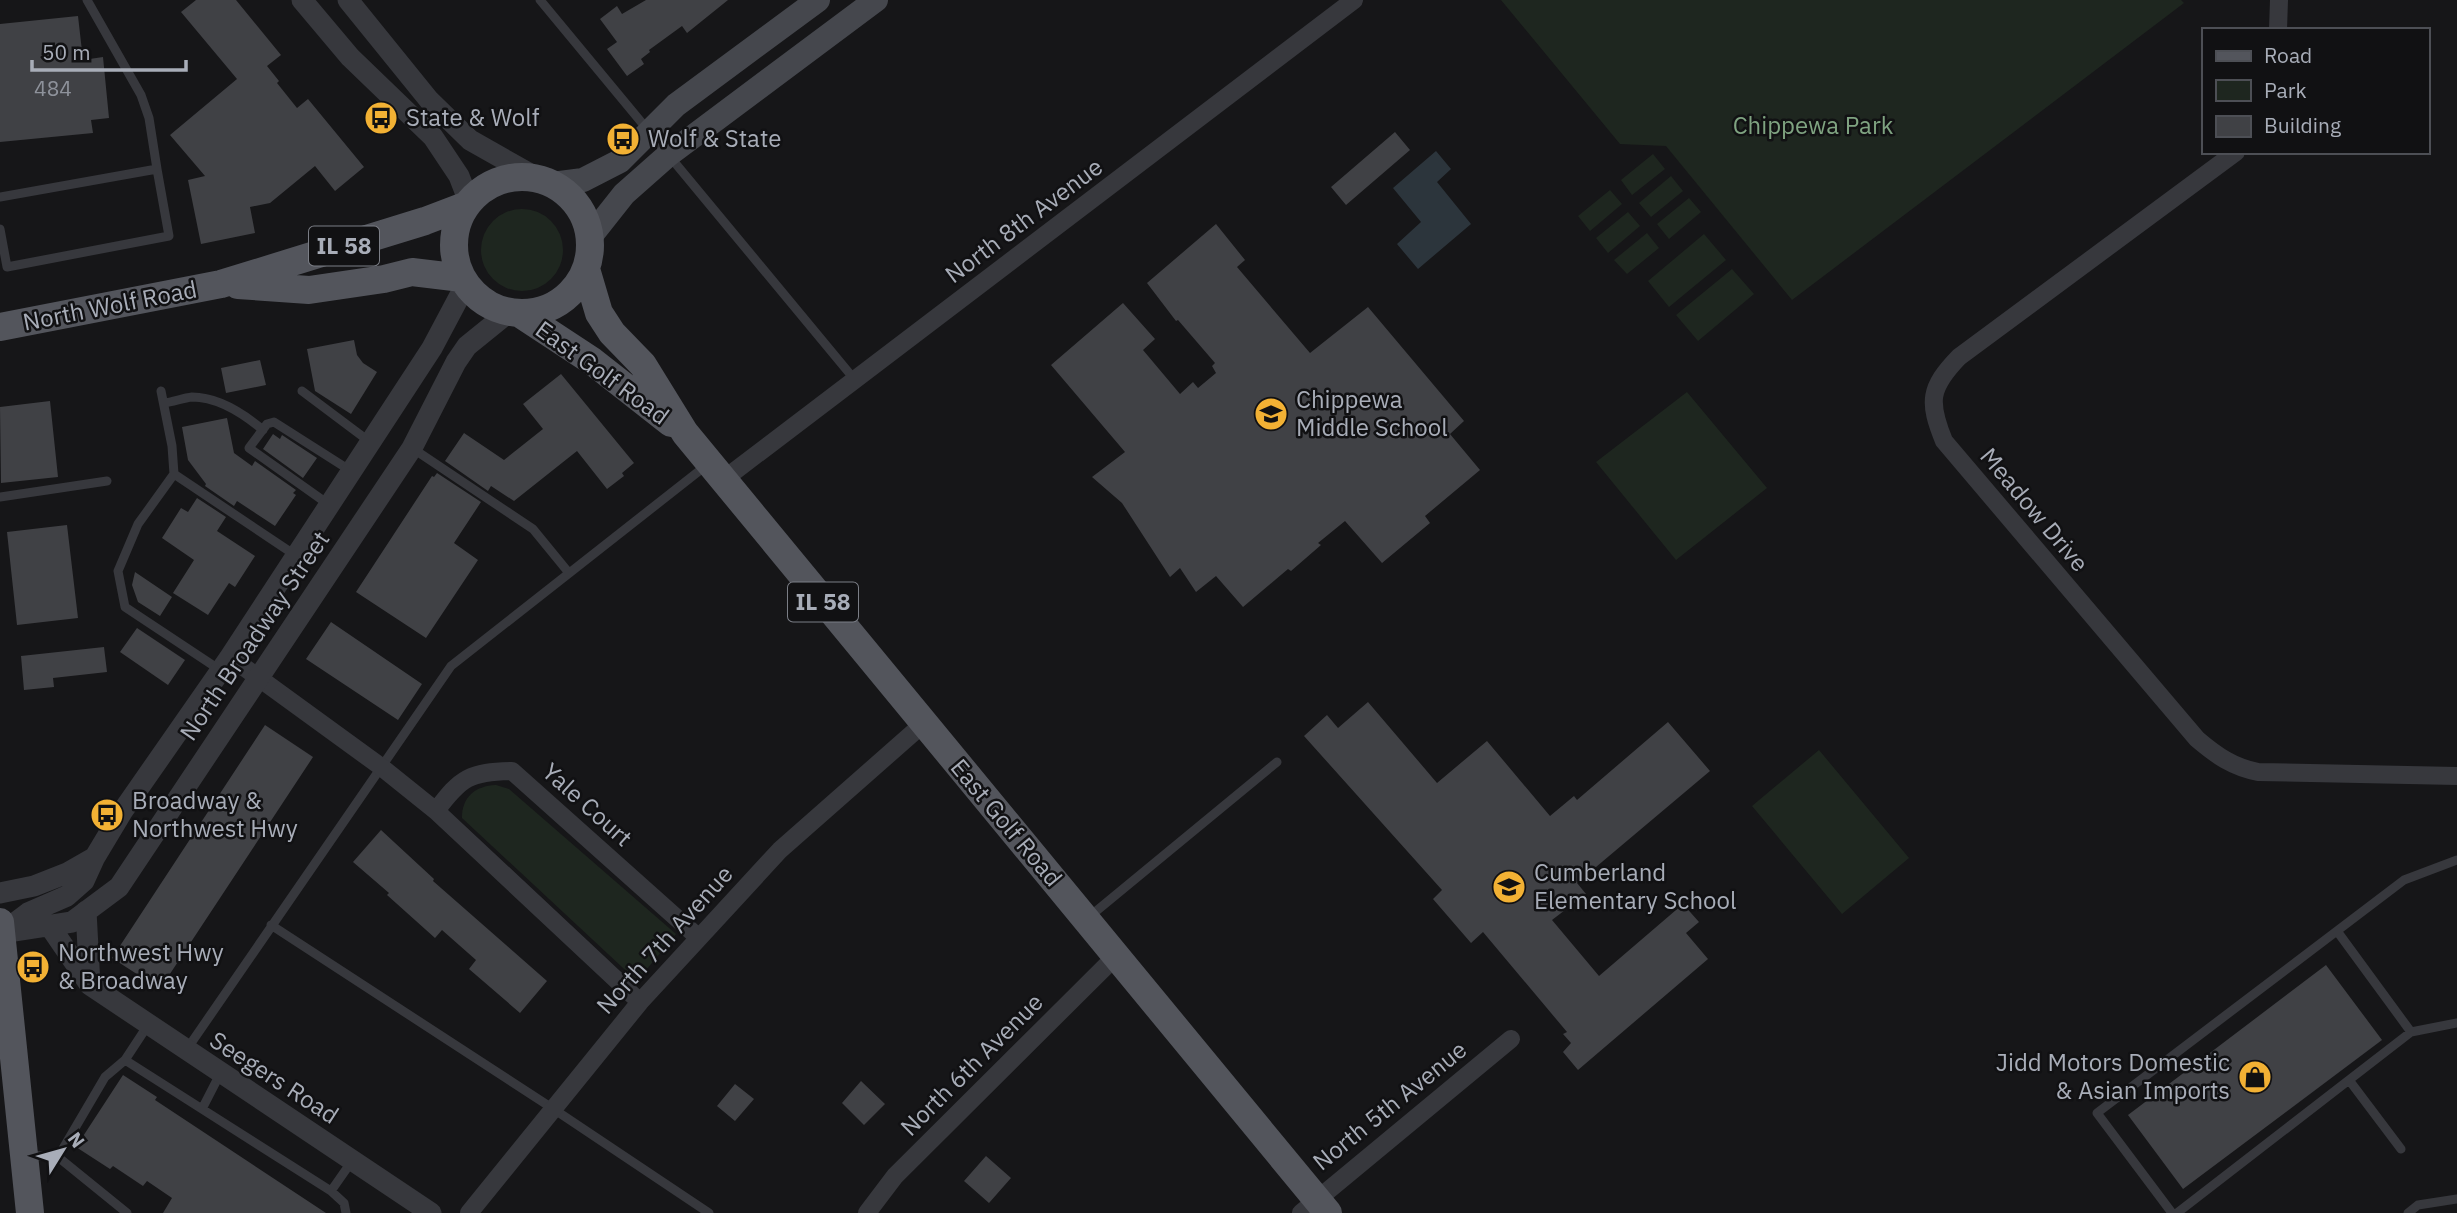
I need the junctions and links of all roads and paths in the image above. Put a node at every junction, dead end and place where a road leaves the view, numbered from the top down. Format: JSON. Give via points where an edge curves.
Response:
{"nodes":[{"id":1,"x":87,"y":0,"type":"edge"},
{"id":2,"x":302,"y":0,"type":"edge"},
{"id":3,"x":348,"y":0,"type":"edge"},
{"id":4,"x":540,"y":0,"type":"edge"},
{"id":5,"x":818,"y":0,"type":"edge"},
{"id":6,"x":876,"y":0,"type":"edge"},
{"id":7,"x":1354,"y":0,"type":"edge"},
{"id":8,"x":2279,"y":0,"type":"edge"},
{"id":9,"x":2278,"y":28,"type":"edge"},
{"id":10,"x":648,"y":132,"type":"junction"},
{"id":11,"x":2233,"y":154,"type":"edge"},
{"id":12,"x":667,"y":156,"type":"junction"},
{"id":13,"x":157,"y":169,"type":"junction"},
{"id":14,"x":545,"y":182,"type":"junction"},
{"id":15,"x":0,"y":197,"type":"edge"},
{"id":16,"x":468,"y":204,"type":"junction"},
{"id":17,"x":0,"y":229,"type":"edge"},
{"id":18,"x":590,"y":237,"type":"junction"},
{"id":19,"x":1,"y":242,"type":"edge"},
{"id":20,"x":586,"y":269,"type":"junction"},
{"id":21,"x":464,"y":281,"type":"junction"},
{"id":22,"x":221,"y":284,"type":"junction"},
{"id":23,"x":514,"y":313,"type":"junction"},
{"id":24,"x":0,"y":327,"type":"edge"},
{"id":25,"x":855,"y":380,"type":"junction"},
{"id":26,"x":161,"y":391,"type":"dead end"},
{"id":27,"x":302,"y":391,"type":"dead end"},
{"id":28,"x":164,"y":404,"type":"junction"},
{"id":29,"x":263,"y":430,"type":"junction"},
{"id":30,"x":684,"y":433,"type":"junction"},
{"id":31,"x":370,"y":442,"type":"junction"},
{"id":32,"x":412,"y":448,"type":"junction"},
{"id":33,"x":351,"y":471,"type":"junction"},
{"id":34,"x":716,"y":472,"type":"junction"},
{"id":35,"x":174,"y":474,"type":"junction"},
{"id":36,"x":107,"y":481,"type":"dead end"},
{"id":37,"x":0,"y":497,"type":"edge"},
{"id":38,"x":329,"y":505,"type":"junction"},
{"id":39,"x":296,"y":555,"type":"junction"},
{"id":40,"x":569,"y":573,"type":"junction"},
{"id":41,"x":225,"y":664,"type":"junction"},
{"id":42,"x":259,"y":680,"type":"junction"},
{"id":43,"x":923,"y":724,"type":"junction"},
{"id":44,"x":1277,"y":762,"type":"dead end"},
{"id":45,"x":380,"y":766,"type":"junction"},
{"id":46,"x":2457,"y":776,"type":"edge"},
{"id":47,"x":436,"y":811,"type":"junction"},
{"id":48,"x":95,"y":857,"type":"junction"},
{"id":49,"x":2457,"y":860,"type":"edge"},
{"id":50,"x":0,"y":893,"type":"edge"},
{"id":51,"x":86,"y":911,"type":"junction"},
{"id":52,"x":1086,"y":920,"type":"junction"},
{"id":53,"x":49,"y":925,"type":"junction"},
{"id":54,"x":271,"y":925,"type":"junction"},
{"id":55,"x":1,"y":928,"type":"edge"},
{"id":56,"x":2337,"y":931,"type":"junction"},
{"id":57,"x":699,"y":938,"type":"junction"},
{"id":58,"x":1116,"y":956,"type":"junction"},
{"id":59,"x":90,"y":985,"type":"junction"},
{"id":60,"x":640,"y":1002,"type":"junction"},
{"id":61,"x":2457,"y":1023,"type":"edge"},
{"id":62,"x":148,"y":1025,"type":"junction"},
{"id":63,"x":2411,"y":1032,"type":"junction"},
{"id":64,"x":1511,"y":1039,"type":"dead end"},
{"id":65,"x":186,"y":1051,"type":"junction"},
{"id":66,"x":125,"y":1060,"type":"junction"},
{"id":67,"x":220,"y":1074,"type":"junction"},
{"id":68,"x":2349,"y":1080,"type":"junction"},
{"id":69,"x":552,"y":1108,"type":"junction"},
{"id":70,"x":202,"y":1109,"type":"junction"},
{"id":71,"x":2401,"y":1149,"type":"dead end"},
{"id":72,"x":24,"y":1155,"type":"junction"},
{"id":73,"x":58,"y":1157,"type":"junction"},
{"id":74,"x":352,"y":1161,"type":"junction"},
{"id":75,"x":331,"y":1191,"type":"junction"},
{"id":76,"x":2457,"y":1199,"type":"edge"},
{"id":77,"x":1315,"y":1208,"type":"edge"},
{"id":78,"x":30,"y":1213,"type":"edge"},
{"id":79,"x":127,"y":1213,"type":"edge"},
{"id":80,"x":346,"y":1213,"type":"edge"},
{"id":81,"x":431,"y":1213,"type":"edge"},
{"id":82,"x":469,"y":1213,"type":"edge"},
{"id":83,"x":709,"y":1213,"type":"edge"},
{"id":84,"x":867,"y":1213,"type":"edge"},
{"id":85,"x":2172,"y":1213,"type":"edge"},
{"id":86,"x":2177,"y":1213,"type":"edge"},
{"id":87,"x":2408,"y":1213,"type":"edge"}],
"edges":[{"from":1,"to":13,"type":"lane","via":[[141,95]]},
{"from":2,"to":16,"type":"street","via":[[350,57],[433,137],[459,176]]},
{"from":3,"to":14,"type":"street","via":[[429,100],[470,140]]},
{"from":4,"to":10,"type":"lane"},
{"from":5,"to":10,"type":"main road","via":[[676,105]]},
{"from":6,"to":12,"type":"main road"},
{"from":7,"to":25,"type":"street","name":"North 8th Avenue"},
{"from":8,"to":9,"type":"street"},
{"from":10,"to":12,"type":"lane"},
{"from":10,"to":14,"type":"main road","via":[[620,161],[603,171],[583,180]]},
{"from":11,"to":46,"type":"street","name":"Meadow Drive","via":[[1959,357],[1941,375],[1933,395],[1935,418],[1953,452],[2197,739],[2219,758],[2258,772]]},
{"from":12,"to":18,"type":"main road","via":[[624,194]]},
{"from":12,"to":25,"type":"lane"},
{"from":13,"to":15,"type":"lane"},
{"from":13,"to":19,"type":"lane","via":[[169,236],[8,267]]},
{"from":14,"to":16,"type":"main road","number":"IL 58","via":[[513,177],[489,186]]},
{"from":14,"to":18,"type":"main road","via":[[570,197]]},
{"from":16,"to":21,"type":"main road","via":[[456,228],[454,253]]},
{"from":16,"to":22,"type":"main road","name":"North Wolf Road","number":"IL 58"},
{"from":17,"to":19,"type":"lane"},
{"from":18,"to":20,"type":"main road","number":"IL 58"},
{"from":20,"to":23,"type":"main road","number":"IL 58","via":[[560,302],[540,311]]},
{"from":20,"to":30,"type":"main road","name":"East Golf Road","number":"IL 58","via":[[599,313],[643,365]]},
{"from":21,"to":22,"type":"main road","name":"North Wolf Road","via":[[412,272],[309,290]]},
{"from":21,"to":23,"type":"main road","number":"IL 58","via":[[493,307]]},
{"from":21,"to":31,"type":"street","name":"North Broadway Street","via":[[432,348]]},
{"from":22,"to":24,"type":"main road","name":"North Wolf Road","number":"IL 58"},
{"from":23,"to":30,"type":"main road","name":"East Golf Road","number":"IL 58","via":[[592,361]]},
{"from":23,"to":32,"type":"street","name":"North Broadway Street","via":[[467,346]]},
{"from":25,"to":34,"type":"street","name":"North 8th Avenue"},
{"from":26,"to":28,"type":"lane"},
{"from":27,"to":31,"type":"lane"},
{"from":28,"to":29,"type":"lane","via":[[192,397],[208,400],[247,416]]},
{"from":28,"to":35,"type":"lane"},
{"from":29,"to":33,"type":"lane","via":[[274,422]]},
{"from":29,"to":38,"type":"lane","via":[[250,448],[252,452]]},
{"from":30,"to":34,"type":"main road","name":"East Golf Road","number":"IL 58"},
{"from":31,"to":33,"type":"street","name":"North Broadway Street"},
{"from":32,"to":40,"type":"lane","via":[[533,529]]},
{"from":32,"to":42,"type":"street","name":"North Broadway Street"},
{"from":33,"to":38,"type":"street","name":"North Broadway Street"},
{"from":34,"to":40,"type":"lane"},
{"from":34,"to":43,"type":"main road","name":"East Golf Road","number":"IL 58"},
{"from":35,"to":39,"type":"lane"},
{"from":35,"to":41,"type":"lane","via":[[138,524],[118,571],[125,607]]},
{"from":36,"to":37,"type":"lane"},
{"from":38,"to":39,"type":"street","name":"North Broadway Street"},
{"from":39,"to":41,"type":"street","name":"North Broadway Street"},
{"from":40,"to":45,"type":"lane","via":[[451,666]]},
{"from":41,"to":42,"type":"street"},
{"from":41,"to":48,"type":"street","name":"North Broadway Street"},
{"from":42,"to":45,"type":"street"},
{"from":42,"to":51,"type":"street","name":"North Broadway Street","via":[[118,887]]},
{"from":43,"to":52,"type":"main road","name":"East Golf Road","number":"IL 58"},
{"from":43,"to":57,"type":"street","name":"North 7th Avenue","via":[[780,850]]},
{"from":44,"to":52,"type":"lane"},
{"from":45,"to":47,"type":"street"},
{"from":45,"to":54,"type":"lane"},
{"from":47,"to":57,"type":"street","name":"Yale Court","via":[[453,787],[480,772],[512,771]]},
{"from":47,"to":60,"type":"street"},
{"from":48,"to":50,"type":"street","name":"North Broadway Street","via":[[34,886]]},
{"from":48,"to":55,"type":"street","via":[[84,881],[67,895]]},
{"from":49,"to":56,"type":"lane","via":[[2404,880]]},
{"from":51,"to":53,"type":"street","name":"North Broadway Street","via":[[72,922]]},
{"from":51,"to":59,"type":"street"},
{"from":52,"to":58,"type":"main road","name":"East Golf Road","number":"IL 58"},
{"from":53,"to":55,"type":"street","name":"North Broadway Street"},
{"from":53,"to":59,"type":"street","name":"Seegers Road"},
{"from":54,"to":65,"type":"lane"},
{"from":54,"to":69,"type":"lane"},
{"from":55,"to":72,"type":"main road"},
{"from":56,"to":63,"type":"lane"},
{"from":56,"to":85,"type":"lane","via":[[2097,1113]]},
{"from":57,"to":60,"type":"street","name":"North 7th Avenue"},
{"from":58,"to":77,"type":"main road","name":"East Golf Road","number":"IL 58"},
{"from":58,"to":84,"type":"street","name":"North 6th Avenue","via":[[895,1176]]},
{"from":59,"to":62,"type":"street","name":"Seegers Road"},
{"from":60,"to":69,"type":"street","name":"North 7th Avenue"},
{"from":61,"to":63,"type":"lane"},
{"from":62,"to":65,"type":"street","name":"Seegers Road"},
{"from":62,"to":66,"type":"lane"},
{"from":63,"to":68,"type":"lane"},
{"from":64,"to":77,"type":"street","name":"North 5th Avenue"},
{"from":65,"to":67,"type":"street","name":"Seegers Road"},
{"from":66,"to":70,"type":"lane"},
{"from":66,"to":73,"type":"lane","via":[[105,1077]]},
{"from":67,"to":70,"type":"lane"},
{"from":67,"to":74,"type":"street","name":"Seegers Road"},
{"from":68,"to":71,"type":"lane"},
{"from":68,"to":86,"type":"lane"},
{"from":69,"to":82,"type":"street","name":"North 7th Avenue"},
{"from":69,"to":83,"type":"lane"},
{"from":70,"to":75,"type":"lane"},
{"from":72,"to":73,"type":"lane"},
{"from":72,"to":78,"type":"main road"},
{"from":73,"to":79,"type":"lane"},
{"from":74,"to":75,"type":"lane"},
{"from":74,"to":81,"type":"street","name":"Seegers Road"},
{"from":75,"to":80,"type":"lane","via":[[344,1203]]},
{"from":76,"to":87,"type":"lane","via":[[2418,1205]]}]}
